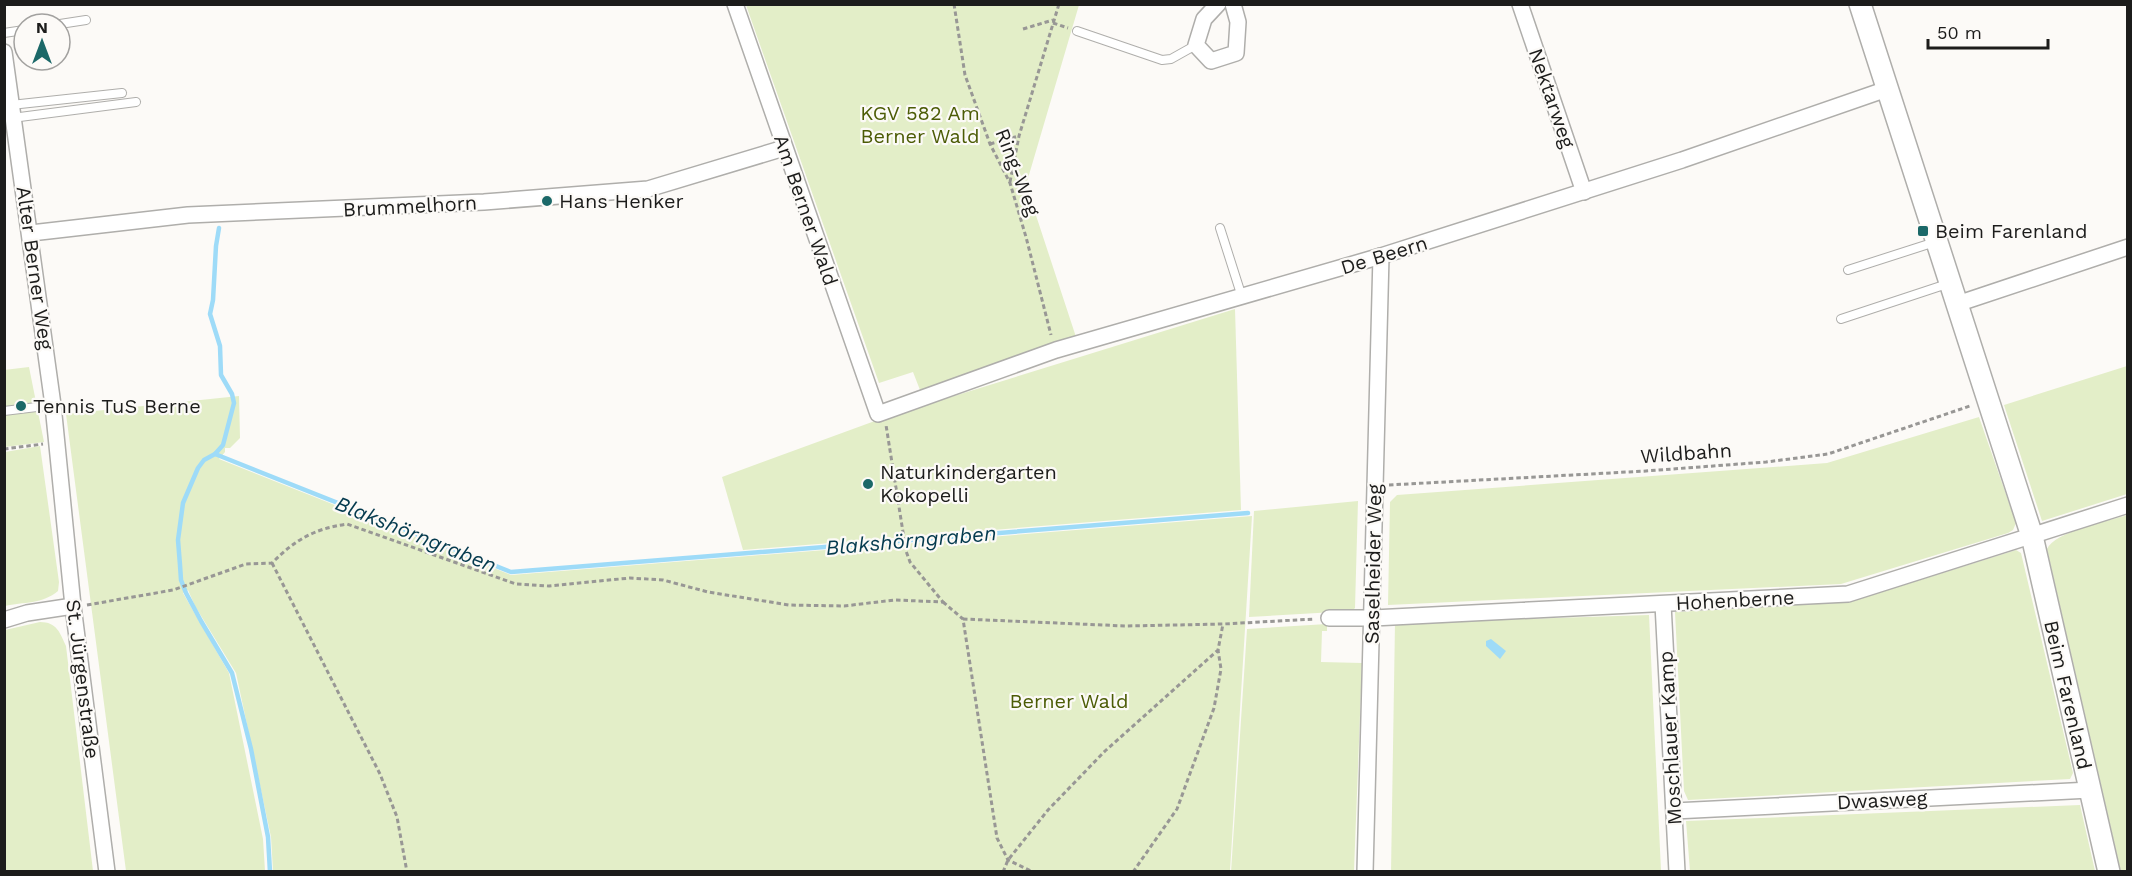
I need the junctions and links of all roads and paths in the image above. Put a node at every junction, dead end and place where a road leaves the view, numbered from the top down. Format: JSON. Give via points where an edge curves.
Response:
{"nodes":[{"id":1,"x":735,"y":4,"type":"edge"},
{"id":2,"x":954,"y":4,"type":"edge"},
{"id":3,"x":1059,"y":4,"type":"edge"},
{"id":4,"x":1218,"y":4,"type":"edge"},
{"id":5,"x":1233,"y":4,"type":"edge"},
{"id":6,"x":1520,"y":4,"type":"edge"},
{"id":7,"x":1860,"y":4,"type":"edge"},
{"id":8,"x":1054,"y":19,"type":"junction"},
{"id":9,"x":86,"y":20,"type":"dead end"},
{"id":10,"x":72,"y":22,"type":"edge"},
{"id":11,"x":1023,"y":29,"type":"dead end"},
{"id":12,"x":1077,"y":31,"type":"dead end"},
{"id":13,"x":1196,"y":45,"type":"junction"},
{"id":14,"x":4,"y":52,"type":"edge"},
{"id":15,"x":1887,"y":89,"type":"junction"},
{"id":16,"x":122,"y":93,"type":"dead end"},
{"id":17,"x":136,"y":102,"type":"dead end"},
{"id":18,"x":11,"y":111,"type":"junction"},
{"id":19,"x":1018,"y":136,"type":"junction"},
{"id":20,"x":990,"y":144,"type":"junction"},
{"id":21,"x":783,"y":148,"type":"junction"},
{"id":22,"x":1010,"y":183,"type":"junction"},
{"id":23,"x":1584,"y":192,"type":"junction"},
{"id":24,"x":1220,"y":228,"type":"dead end"},
{"id":25,"x":31,"y":233,"type":"junction"},
{"id":26,"x":1936,"y":241,"type":"junction"},
{"id":27,"x":2127,"y":247,"type":"edge"},
{"id":28,"x":1381,"y":256,"type":"junction"},
{"id":29,"x":1848,"y":270,"type":"dead end"},
{"id":30,"x":1950,"y":283,"type":"junction"},
{"id":31,"x":1242,"y":297,"type":"junction"},
{"id":32,"x":1957,"y":304,"type":"junction"},
{"id":33,"x":1841,"y":320,"type":"dead end"},
{"id":34,"x":1056,"y":351,"type":"junction"},
{"id":35,"x":1989,"y":400,"type":"junction"},
{"id":36,"x":53,"y":405,"type":"junction"},
{"id":37,"x":4,"y":411,"type":"edge"},
{"id":38,"x":882,"y":419,"type":"junction"},
{"id":39,"x":57,"y":442,"type":"junction"},
{"id":40,"x":4,"y":449,"type":"edge"},
{"id":41,"x":62,"y":485,"type":"joint"},
{"id":42,"x":1375,"y":486,"type":"junction"},
{"id":43,"x":2127,"y":505,"type":"edge"},
{"id":44,"x":2032,"y":536,"type":"junction"},
{"id":45,"x":272,"y":563,"type":"junction"},
{"id":46,"x":943,"y":602,"type":"junction"},
{"id":47,"x":1663,"y":604,"type":"junction"},
{"id":48,"x":73,"y":606,"type":"junction"},
{"id":49,"x":1329,"y":618,"type":"joint"},
{"id":50,"x":1373,"y":618,"type":"junction"},
{"id":51,"x":963,"y":619,"type":"junction"},
{"id":52,"x":4,"y":620,"type":"edge"},
{"id":53,"x":1223,"y":624,"type":"junction"},
{"id":54,"x":1218,"y":650,"type":"junction"},
{"id":55,"x":2090,"y":790,"type":"junction"},
{"id":56,"x":1674,"y":811,"type":"junction"},
{"id":57,"x":1008,"y":860,"type":"junction"},
{"id":58,"x":108,"y":872,"type":"edge"},
{"id":59,"x":407,"y":872,"type":"edge"},
{"id":60,"x":1003,"y":872,"type":"edge"},
{"id":61,"x":1033,"y":872,"type":"edge"},
{"id":62,"x":1133,"y":872,"type":"edge"},
{"id":63,"x":1365,"y":872,"type":"edge"},
{"id":64,"x":1677,"y":872,"type":"edge"},
{"id":65,"x":2109,"y":872,"type":"edge"}],
"edges":[{"from":1,"to":21,"type":"street","name":"Am Berner Wald"},
{"from":2,"to":20,"type":"path","name":"Ring-Weg","via":[[965,75]]},
{"from":3,"to":8,"type":"path"},
{"from":4,"to":13,"type":"street","via":[[1204,19]]},
{"from":5,"to":13,"type":"street","via":[[1238,22],[1236,53],[1211,62]]},
{"from":6,"to":23,"type":"street","name":"Nektarweg"},
{"from":7,"to":15,"type":"street","name":"Beim Farenland"},
{"from":8,"to":11,"type":"path"},
{"from":8,"to":19,"type":"path"},
{"from":9,"to":10,"type":"lane"},
{"from":12,"to":13,"type":"lane","via":[[1162,60]]},
{"from":14,"to":18,"type":"street","name":"Alter Berner Weg"},
{"from":15,"to":23,"type":"street","name":"De Beern"},
{"from":15,"to":26,"type":"street","name":"Beim Farenland"},
{"from":16,"to":18,"type":"lane"},
{"from":17,"to":18,"type":"lane"},
{"from":18,"to":25,"type":"street","name":"Alter Berner Weg"},
{"from":19,"to":20,"type":"path"},
{"from":19,"to":22,"type":"path"},
{"from":20,"to":22,"type":"path","name":"Ring-Weg"},
{"from":21,"to":25,"type":"street","name":"Brummelhorn","via":[[648,189],[484,202],[188,215]]},
{"from":21,"to":38,"type":"street","name":"Am Berner Wald"},
{"from":22,"to":34,"type":"path","name":"Ring-Weg"},
{"from":23,"to":28,"type":"street","name":"De Beern"},
{"from":24,"to":31,"type":"lane"},
{"from":25,"to":36,"type":"street","name":"Alter Berner Weg"},
{"from":26,"to":29,"type":"lane"},
{"from":26,"to":30,"type":"street","name":"Beim Farenland"},
{"from":27,"to":32,"type":"street"},
{"from":28,"to":31,"type":"street","name":"De Beern"},
{"from":28,"to":42,"type":"street","name":"Saselheider Weg"},
{"from":30,"to":32,"type":"street","name":"Beim Farenland"},
{"from":30,"to":33,"type":"lane"},
{"from":31,"to":34,"type":"street","name":"De Beern"},
{"from":32,"to":35,"type":"street","name":"Beim Farenland"},
{"from":34,"to":38,"type":"street","name":"De Beern"},
{"from":35,"to":42,"type":"path","name":"Wildbahn","via":[[1828,454],[1657,471]]},
{"from":35,"to":44,"type":"street","name":"Beim Farenland"},
{"from":36,"to":37,"type":"lane"},
{"from":36,"to":39,"type":"street","name":"Alter Berner Weg"},
{"from":38,"to":46,"type":"path","via":[[906,551],[910,562]]},
{"from":39,"to":40,"type":"path"},
{"from":39,"to":41,"type":"street","name":"Alter Berner Weg"},
{"from":41,"to":48,"type":"street","name":"St. Jürgenstraße"},
{"from":42,"to":50,"type":"street","name":"Saselheider Weg"},
{"from":43,"to":44,"type":"street","name":"Hohenberne"},
{"from":44,"to":47,"type":"street","name":"Hohenberne","via":[[1848,594]]},
{"from":44,"to":55,"type":"street","name":"Beim Farenland"},
{"from":45,"to":46,"type":"path","via":[[309,534],[347,524],[516,584],[549,586],[630,578],[663,580],[708,592],[789,605]]},
{"from":45,"to":48,"type":"path","via":[[246,564],[173,590]]},
{"from":45,"to":59,"type":"path","via":[[380,774],[397,816]]},
{"from":46,"to":51,"type":"path"},
{"from":47,"to":50,"type":"street","name":"Hohenberne"},
{"from":47,"to":56,"type":"street","name":"Moschlauer Kamp"},
{"from":48,"to":52,"type":"street"},
{"from":48,"to":58,"type":"street","name":"St. Jürgenstraße"},
{"from":49,"to":50,"type":"street","name":"Hohenberne"},
{"from":49,"to":53,"type":"path"},
{"from":50,"to":63,"type":"street","name":"Saselheider Weg"},
{"from":51,"to":53,"type":"path","via":[[1126,626]]},
{"from":51,"to":57,"type":"path","via":[[997,838]]},
{"from":53,"to":54,"type":"path"},
{"from":54,"to":57,"type":"path","via":[[1105,751],[1048,810]]},
{"from":54,"to":62,"type":"path","via":[[1221,669],[1214,708],[1177,808]]},
{"from":55,"to":56,"type":"street","name":"Dwasweg"},
{"from":55,"to":65,"type":"street","name":"Beim Farenland"},
{"from":56,"to":64,"type":"street","name":"Moschlauer Kamp"},
{"from":57,"to":60,"type":"path"},
{"from":57,"to":61,"type":"path"}]}
